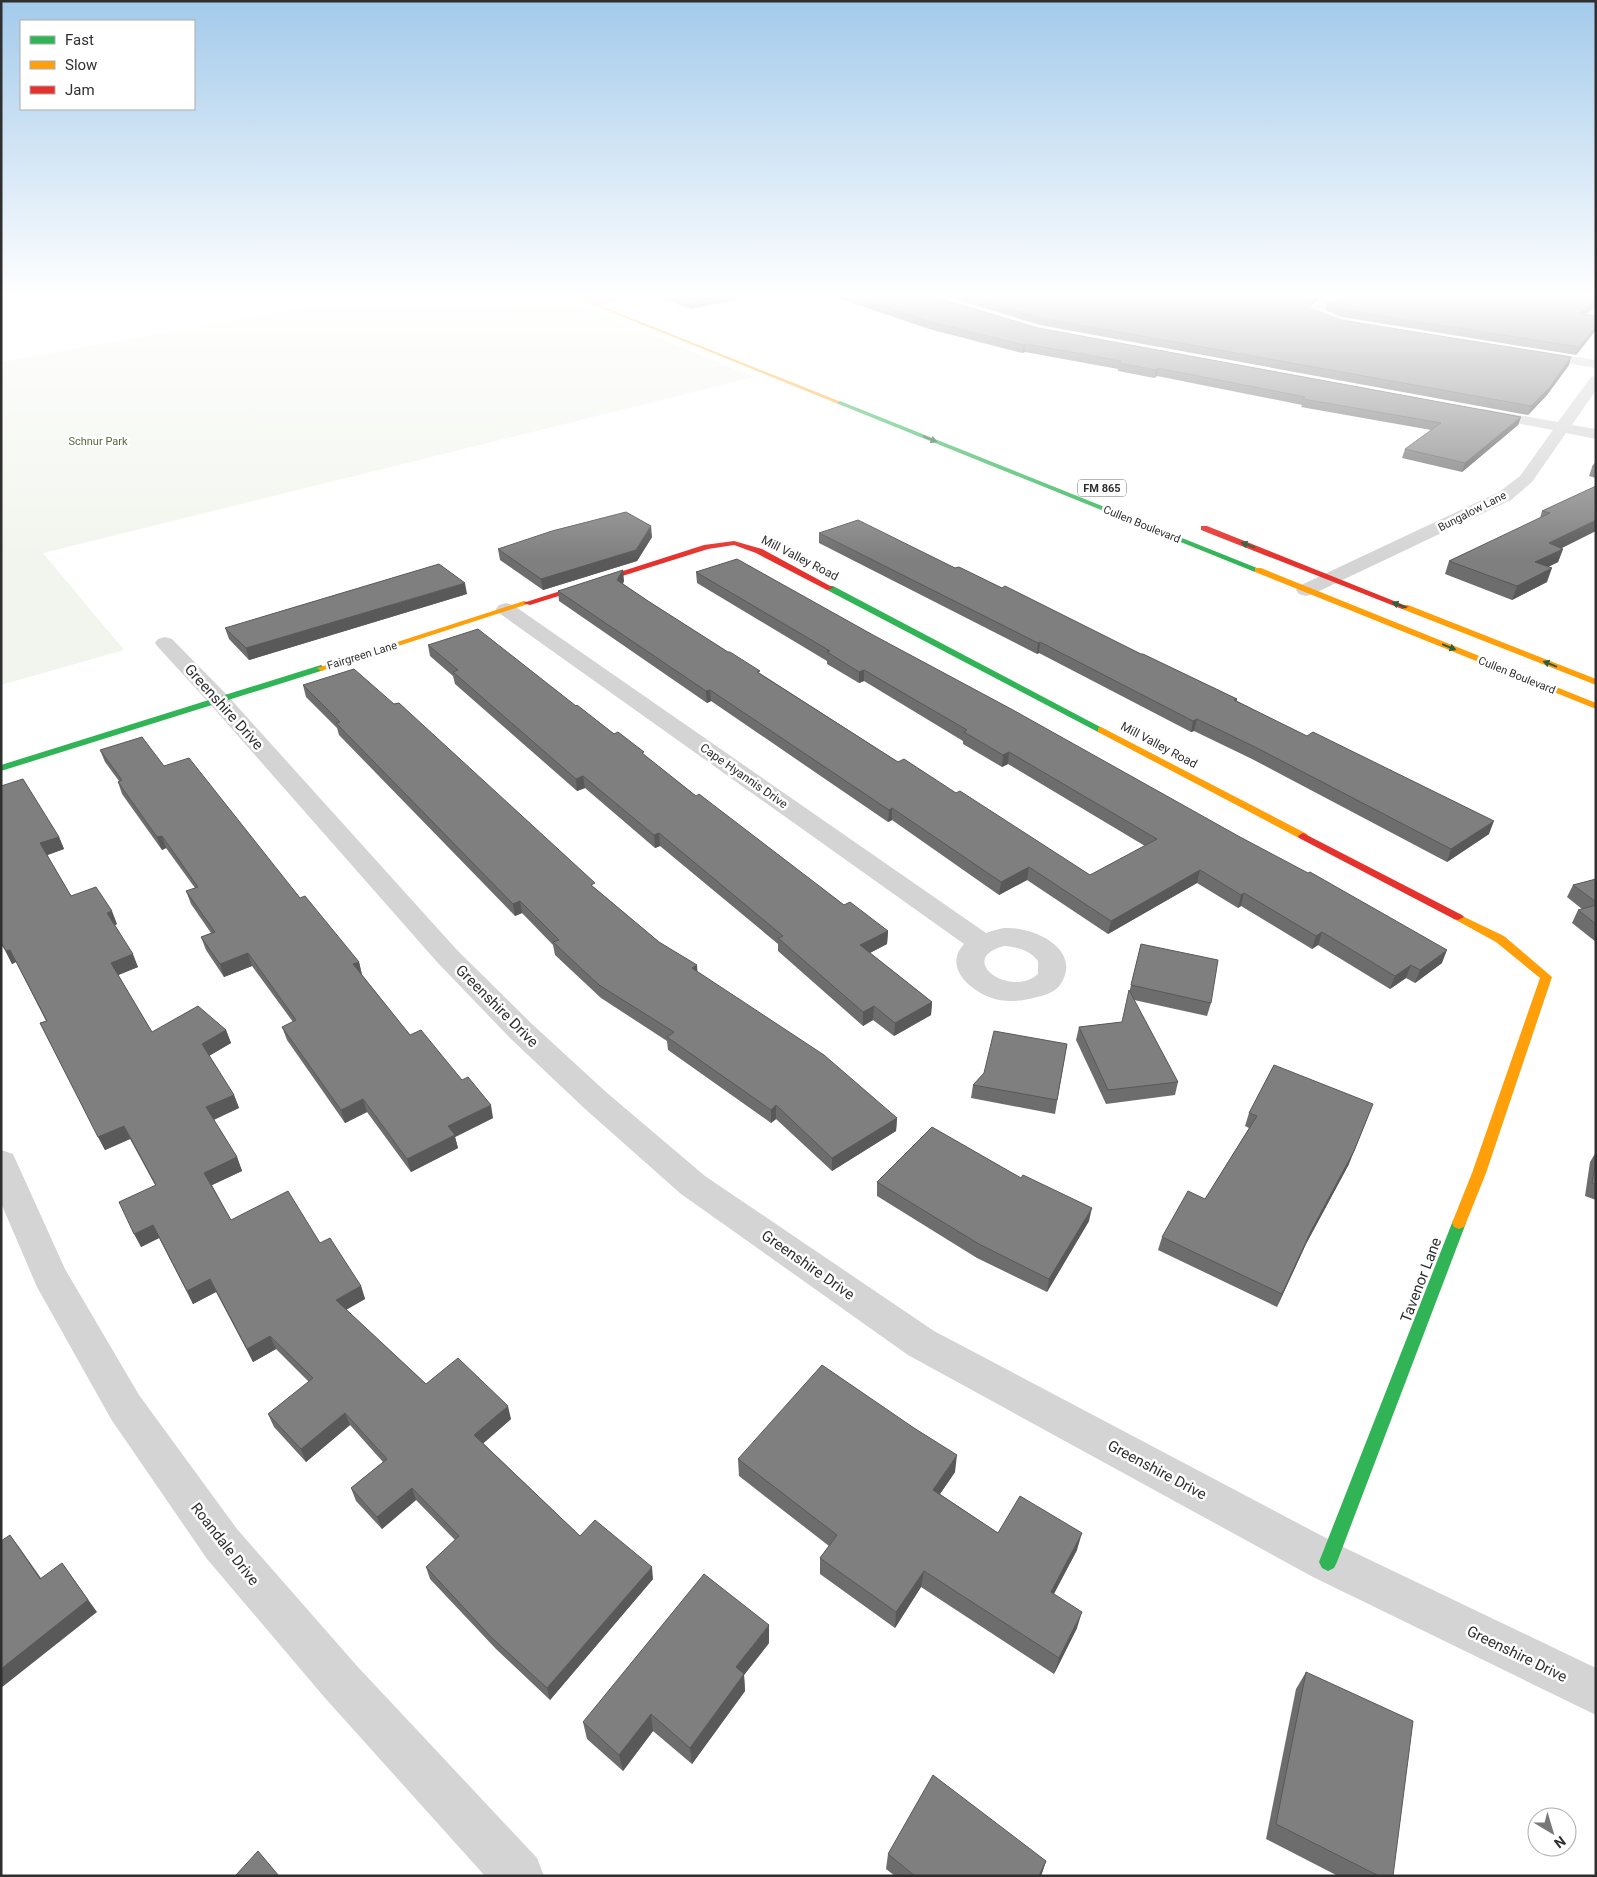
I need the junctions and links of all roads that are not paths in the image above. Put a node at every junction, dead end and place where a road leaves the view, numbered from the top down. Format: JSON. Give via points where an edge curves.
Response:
{"nodes":[{"id":1,"x":795,"y":385,"type":"edge"},
{"id":2,"x":1593,"y":385,"type":"edge"},
{"id":3,"x":1473,"y":411,"type":"edge"},
{"id":4,"x":1560,"y":428,"type":"junction"},
{"id":5,"x":1596,"y":434,"type":"edge"},
{"id":6,"x":1002,"y":455,"type":"dead end"},
{"id":7,"x":984,"y":461,"type":"junction"},
{"id":8,"x":1194,"y":524,"type":"dead end"},
{"id":9,"x":723,"y":544,"type":"joint"},
{"id":10,"x":1331,"y":578,"type":"junction"},
{"id":11,"x":1306,"y":590,"type":"junction"},
{"id":12,"x":506,"y":609,"type":"junction"},
{"id":13,"x":165,"y":643,"type":"dead end"},
{"id":14,"x":1596,"y":682,"type":"edge"},
{"id":15,"x":218,"y":700,"type":"junction"},
{"id":16,"x":1596,"y":706,"type":"edge"},
{"id":17,"x":1,"y":768,"type":"edge"},
{"id":18,"x":981,"y":943,"type":"dead end"},
{"id":19,"x":1536,"y":1007,"type":"joint"},
{"id":20,"x":1,"y":1164,"type":"edge"},
{"id":21,"x":1328,"y":1562,"type":"junction"},
{"id":22,"x":1596,"y":1692,"type":"edge"},
{"id":23,"x":519,"y":1876,"type":"edge"}],
"edges":[{"from":1,"to":7,"type":"main road","name":"Cullen Boulevard","number":"FM 865","one_way":true},
{"from":2,"to":4,"type":"street","name":"Bungalow Lane"},
{"from":3,"to":4,"type":"street"},
{"from":4,"to":5,"type":"street"},
{"from":4,"to":10,"type":"street","name":"Bungalow Lane","via":[[1526,479],[1505,496]]},
{"from":6,"to":7,"type":"main road"},
{"from":7,"to":11,"type":"main road","name":"Cullen Boulevard","number":"FM 865"},
{"from":10,"to":8,"type":"main road","name":"Cullen Boulevard","one_way":true},
{"from":9,"to":12,"type":"main road","name":"Fairgreen Lane","via":[[707,546]]},
{"from":9,"to":19,"type":"main road","name":"Mill Valley Road","via":[[734,542],[759,551],[1500,939],[1546,977]]},
{"from":10,"to":11,"type":"street","name":"Bungalow Lane"},
{"from":14,"to":10,"type":"main road","name":"Cullen Boulevard","one_way":true},
{"from":11,"to":16,"type":"main road","name":"Cullen Boulevard","number":"FM 865","one_way":true},
{"from":12,"to":15,"type":"main road","name":"Fairgreen Lane"},
{"from":12,"to":18,"type":"street","name":"Cape Hyannis Drive"},
{"from":13,"to":15,"type":"street","name":"Greenshire Drive"},
{"from":15,"to":17,"type":"main road","name":"Fairgreen Lane"},
{"from":15,"to":21,"type":"street","name":"Greenshire Drive","via":[[454,963],[588,1094],[693,1185],[921,1343]]},
{"from":19,"to":21,"type":"main road","name":"Tavenor Lane","via":[[1479,1173]]},
{"from":20,"to":23,"type":"street","name":"Roandale Drive","via":[[50,1276],[120,1398],[222,1544],[341,1682]]},
{"from":21,"to":22,"type":"street","name":"Greenshire Drive"}]}
